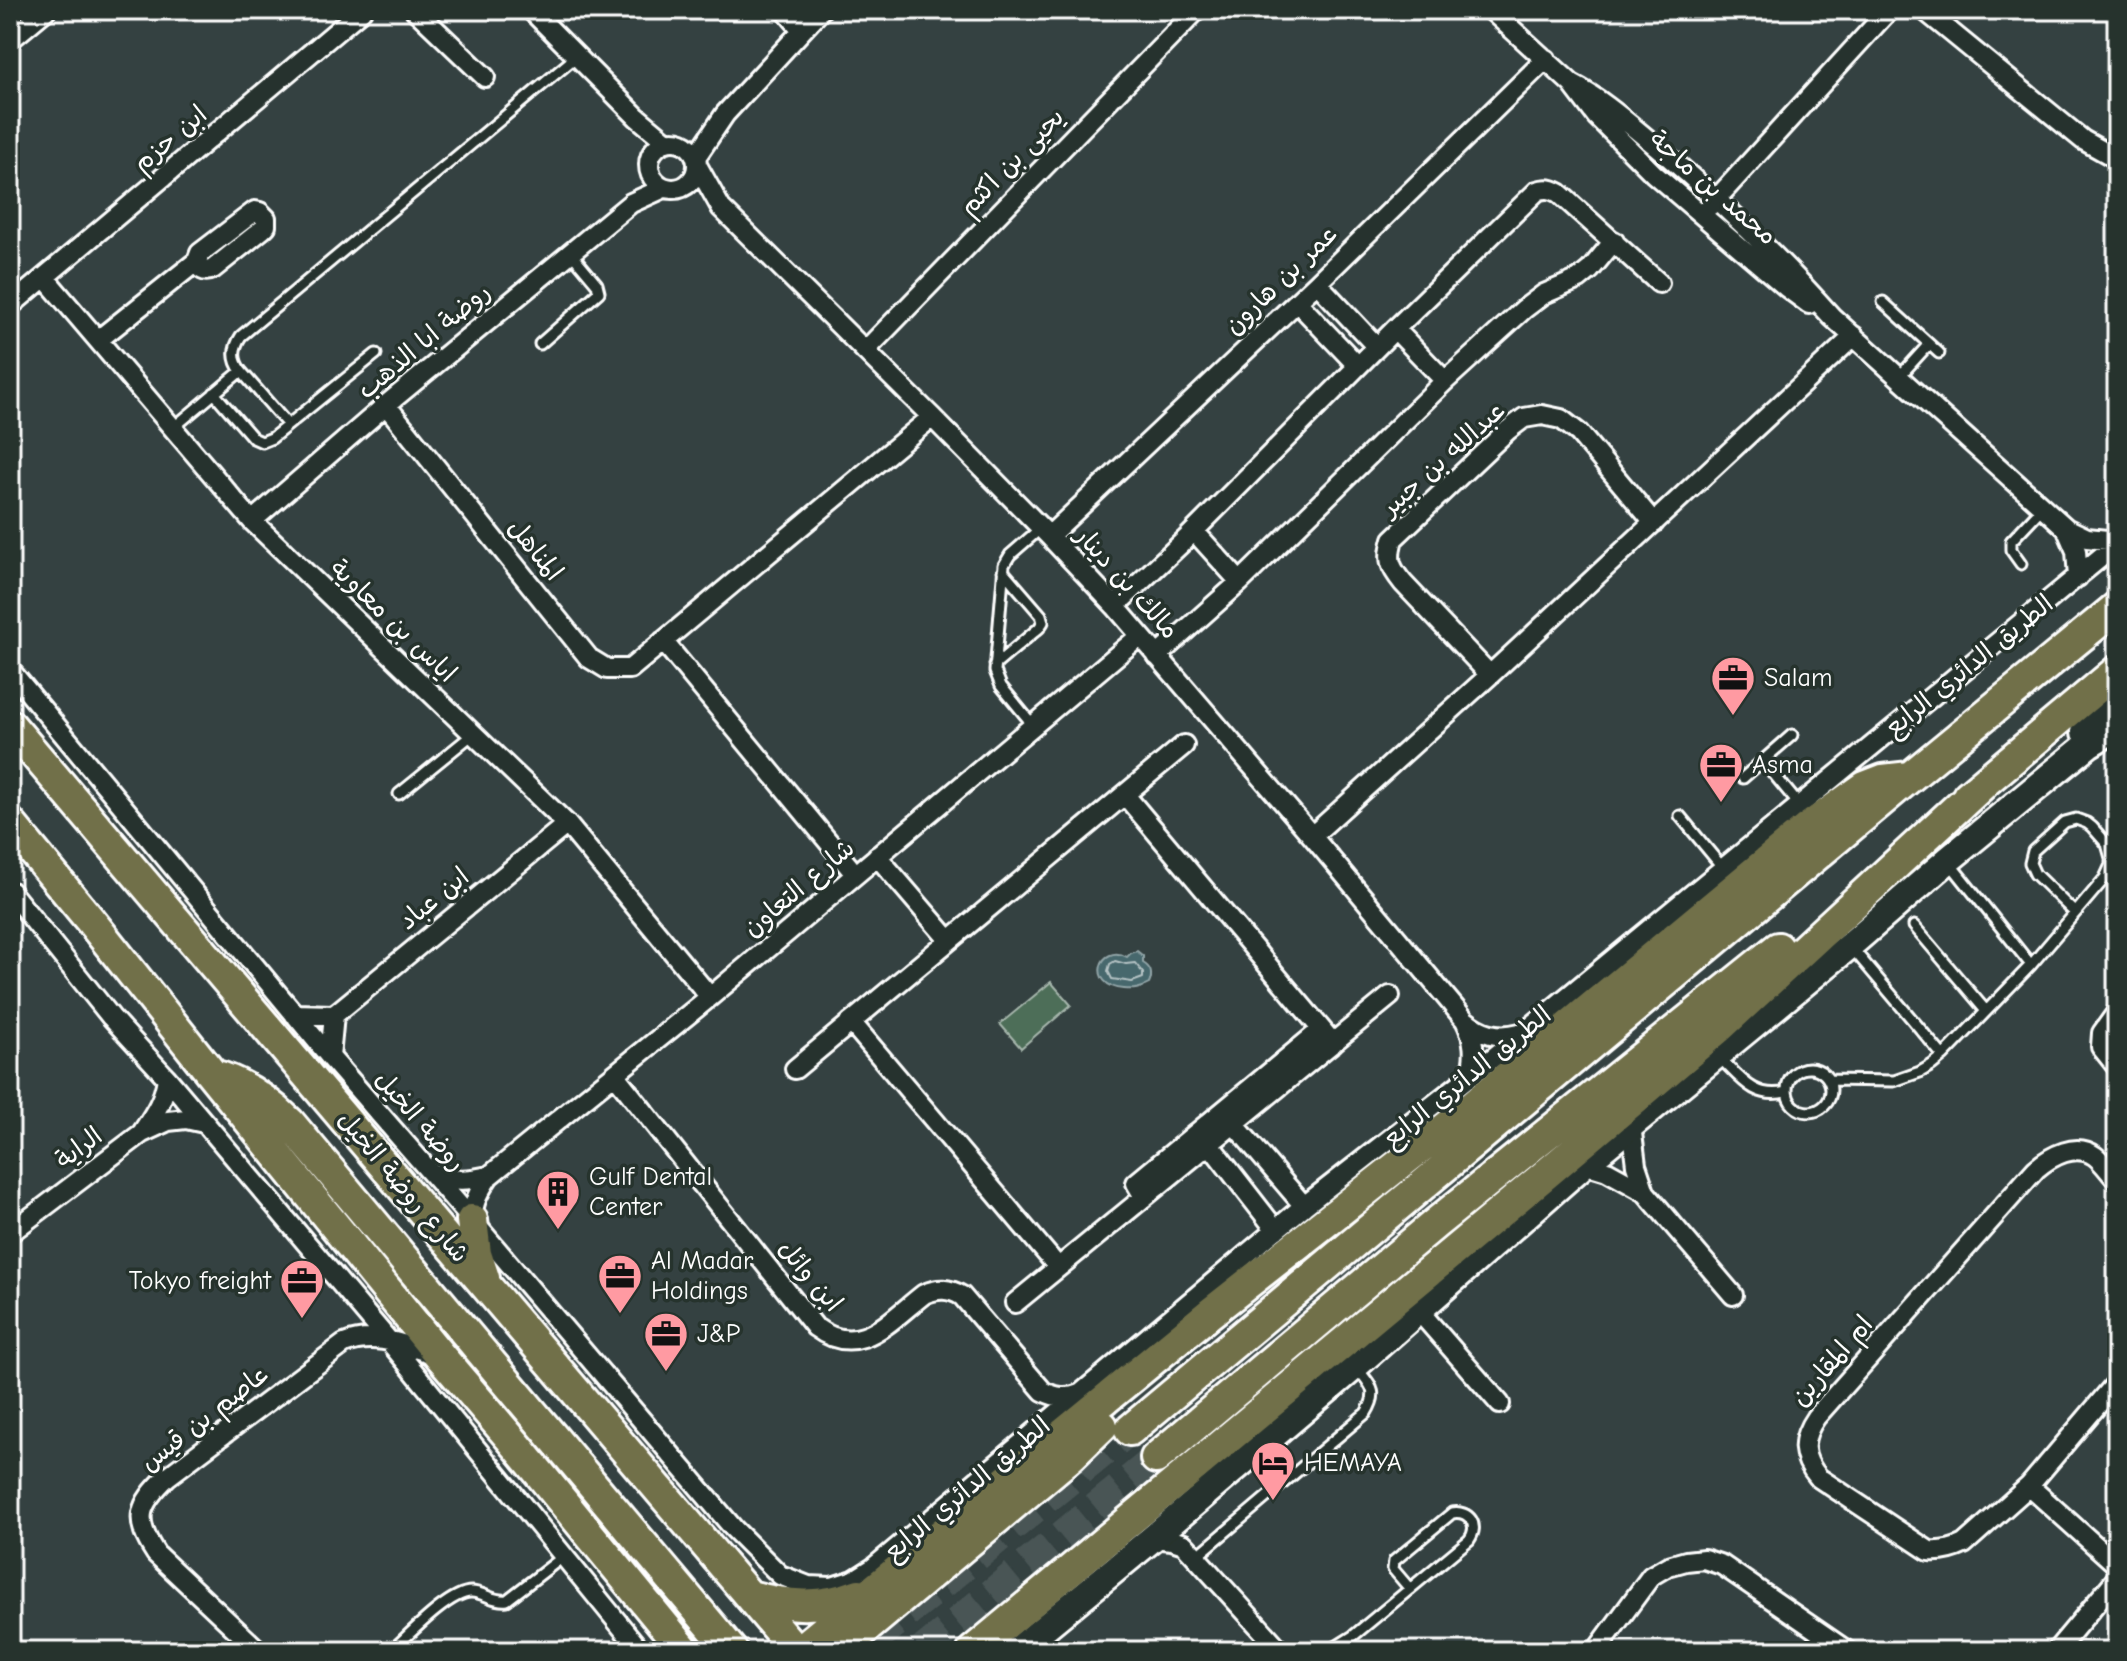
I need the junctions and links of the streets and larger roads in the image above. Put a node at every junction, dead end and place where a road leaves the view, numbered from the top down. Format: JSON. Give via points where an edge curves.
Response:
{"nodes":[{"id":1,"x":46,"y":10,"type":"edge"},
{"id":2,"x":362,"y":10,"type":"edge"},
{"id":3,"x":415,"y":10,"type":"edge"},
{"id":4,"x":531,"y":10,"type":"edge"},
{"id":5,"x":785,"y":10,"type":"edge"},
{"id":6,"x":821,"y":10,"type":"edge"},
{"id":7,"x":1197,"y":10,"type":"edge"},
{"id":8,"x":1491,"y":10,"type":"edge"},
{"id":9,"x":1889,"y":10,"type":"edge"},
{"id":10,"x":1924,"y":10,"type":"edge"},
{"id":11,"x":802,"y":30,"type":"junction"},
{"id":12,"x":10,"y":40,"type":"edge"},
{"id":13,"x":1546,"y":59,"type":"junction"},
{"id":14,"x":485,"y":77,"type":"dead end"},
{"id":15,"x":1572,"y":84,"type":"junction"},
{"id":16,"x":679,"y":152,"type":"junction"},
{"id":17,"x":2117,"y":159,"type":"edge"},
{"id":18,"x":649,"y":172,"type":"junction"},
{"id":19,"x":672,"y":188,"type":"junction"},
{"id":20,"x":1717,"y":199,"type":"junction"},
{"id":21,"x":631,"y":203,"type":"junction"},
{"id":22,"x":721,"y":208,"type":"junction"},
{"id":23,"x":1701,"y":216,"type":"junction"},
{"id":24,"x":1614,"y":241,"type":"junction"},
{"id":25,"x":197,"y":261,"type":"dead end"},
{"id":26,"x":45,"y":278,"type":"junction"},
{"id":27,"x":1317,"y":283,"type":"junction"},
{"id":28,"x":1659,"y":283,"type":"dead end"},
{"id":29,"x":1297,"y":302,"type":"junction"},
{"id":30,"x":10,"y":306,"type":"edge"},
{"id":31,"x":1832,"y":317,"type":"junction"},
{"id":32,"x":1395,"y":329,"type":"junction"},
{"id":33,"x":1854,"y":336,"type":"junction"},
{"id":34,"x":98,"y":340,"type":"junction"},
{"id":35,"x":1377,"y":347,"type":"junction"},
{"id":36,"x":865,"y":351,"type":"junction"},
{"id":37,"x":1358,"y":366,"type":"junction"},
{"id":38,"x":1445,"y":381,"type":"junction"},
{"id":39,"x":386,"y":405,"type":"junction"},
{"id":40,"x":932,"y":417,"type":"junction"},
{"id":41,"x":252,"y":521,"type":"junction"},
{"id":42,"x":1654,"y":523,"type":"junction"},
{"id":43,"x":2066,"y":528,"type":"junction"},
{"id":44,"x":1045,"y":532,"type":"junction"},
{"id":45,"x":1190,"y":535,"type":"junction"},
{"id":46,"x":2117,"y":542,"type":"edge"},
{"id":47,"x":2078,"y":577,"type":"junction"},
{"id":48,"x":1235,"y":586,"type":"junction"},
{"id":49,"x":1115,"y":606,"type":"junction"},
{"id":50,"x":2117,"y":607,"type":"edge"},
{"id":51,"x":1140,"y":636,"type":"junction"},
{"id":52,"x":663,"y":641,"type":"junction"},
{"id":53,"x":1157,"y":656,"type":"junction"},
{"id":54,"x":10,"y":670,"type":"edge"},
{"id":55,"x":2117,"y":671,"type":"edge"},
{"id":56,"x":1490,"y":675,"type":"junction"},
{"id":57,"x":2117,"y":705,"type":"edge"},
{"id":58,"x":10,"y":725,"type":"edge"},
{"id":59,"x":2117,"y":727,"type":"edge"},
{"id":60,"x":1184,"y":745,"type":"dead end"},
{"id":61,"x":1910,"y":777,"type":"junction"},
{"id":62,"x":1983,"y":784,"type":"junction"},
{"id":63,"x":1125,"y":795,"type":"junction"},
{"id":64,"x":10,"y":823,"type":"edge"},
{"id":65,"x":567,"y":824,"type":"junction"},
{"id":66,"x":1312,"y":836,"type":"junction"},
{"id":67,"x":877,"y":856,"type":"junction"},
{"id":68,"x":855,"y":874,"type":"junction"},
{"id":69,"x":10,"y":891,"type":"edge"},
{"id":70,"x":949,"y":940,"type":"junction"},
{"id":71,"x":1390,"y":996,"type":"dead end"},
{"id":72,"x":710,"y":997,"type":"junction"},
{"id":73,"x":1751,"y":998,"type":"junction"},
{"id":74,"x":2117,"y":1012,"type":"edge"},
{"id":75,"x":294,"y":1014,"type":"junction"},
{"id":76,"x":334,"y":1015,"type":"junction"},
{"id":77,"x":1465,"y":1020,"type":"junction"},
{"id":78,"x":851,"y":1022,"type":"junction"},
{"id":79,"x":1523,"y":1033,"type":"junction"},
{"id":80,"x":1327,"y":1036,"type":"junction"},
{"id":81,"x":330,"y":1057,"type":"junction"},
{"id":82,"x":2117,"y":1067,"type":"edge"},
{"id":83,"x":795,"y":1069,"type":"dead end"},
{"id":84,"x":211,"y":1073,"type":"junction"},
{"id":85,"x":615,"y":1075,"type":"junction"},
{"id":86,"x":1470,"y":1076,"type":"junction"},
{"id":87,"x":167,"y":1078,"type":"junction"},
{"id":88,"x":204,"y":1123,"type":"junction"},
{"id":89,"x":1234,"y":1124,"type":"junction"},
{"id":90,"x":1631,"y":1125,"type":"junction"},
{"id":91,"x":142,"y":1133,"type":"junction"},
{"id":92,"x":1393,"y":1136,"type":"junction"},
{"id":93,"x":1210,"y":1145,"type":"junction"},
{"id":94,"x":1584,"y":1164,"type":"junction"},
{"id":95,"x":430,"y":1172,"type":"junction"},
{"id":96,"x":489,"y":1176,"type":"junction"},
{"id":97,"x":1383,"y":1176,"type":"junction"},
{"id":98,"x":2117,"y":1180,"type":"edge"},
{"id":99,"x":1645,"y":1192,"type":"junction"},
{"id":100,"x":1144,"y":1197,"type":"junction"},
{"id":101,"x":1304,"y":1206,"type":"junction"},
{"id":102,"x":472,"y":1220,"type":"junction"},
{"id":103,"x":1276,"y":1230,"type":"junction"},
{"id":104,"x":10,"y":1233,"type":"edge"},
{"id":105,"x":1058,"y":1267,"type":"junction"},
{"id":106,"x":1433,"y":1268,"type":"junction"},
{"id":107,"x":485,"y":1284,"type":"junction"},
{"id":108,"x":1234,"y":1294,"type":"junction"},
{"id":109,"x":1198,"y":1295,"type":"junction"},
{"id":110,"x":1733,"y":1295,"type":"dead end"},
{"id":111,"x":1015,"y":1303,"type":"dead end"},
{"id":112,"x":359,"y":1306,"type":"junction"},
{"id":113,"x":1418,"y":1310,"type":"junction"},
{"id":114,"x":389,"y":1341,"type":"junction"},
{"id":115,"x":344,"y":1344,"type":"junction"},
{"id":116,"x":441,"y":1357,"type":"junction"},
{"id":117,"x":1151,"y":1361,"type":"junction"},
{"id":118,"x":2117,"y":1382,"type":"edge"},
{"id":119,"x":1038,"y":1386,"type":"junction"},
{"id":120,"x":1080,"y":1394,"type":"junction"},
{"id":121,"x":1500,"y":1404,"type":"dead end"},
{"id":122,"x":1044,"y":1424,"type":"junction"},
{"id":123,"x":1130,"y":1430,"type":"tunnel mouth"},
{"id":124,"x":1156,"y":1458,"type":"tunnel mouth"},
{"id":125,"x":2029,"y":1486,"type":"junction"},
{"id":126,"x":1182,"y":1513,"type":"junction"},
{"id":127,"x":1112,"y":1536,"type":"junction"},
{"id":128,"x":1153,"y":1538,"type":"junction"},
{"id":129,"x":1190,"y":1551,"type":"junction"},
{"id":130,"x":2117,"y":1565,"type":"edge"},
{"id":131,"x":2117,"y":1578,"type":"edge"},
{"id":132,"x":808,"y":1586,"type":"joint"},
{"id":133,"x":876,"y":1586,"type":"junction"},
{"id":134,"x":750,"y":1596,"type":"junction"},
{"id":135,"x":642,"y":1598,"type":"junction"},
{"id":136,"x":849,"y":1646,"type":"edge"},
{"id":137,"x":259,"y":1651,"type":"edge"},
{"id":138,"x":641,"y":1651,"type":"edge"},
{"id":139,"x":665,"y":1651,"type":"edge"},
{"id":140,"x":685,"y":1651,"type":"edge"},
{"id":141,"x":732,"y":1651,"type":"edge"},
{"id":142,"x":797,"y":1651,"type":"edge"},
{"id":143,"x":973,"y":1651,"type":"edge"},
{"id":144,"x":1016,"y":1651,"type":"edge"},
{"id":145,"x":1281,"y":1651,"type":"edge"},
{"id":146,"x":1596,"y":1651,"type":"edge"},
{"id":147,"x":1847,"y":1651,"type":"edge"},
{"id":148,"x":2056,"y":1651,"type":"edge"}],
"edges":[{"from":1,"to":12,"type":"street"},
{"from":2,"to":26,"type":"street","name":"ابن حزم"},
{"from":3,"to":14,"type":"street"},
{"from":4,"to":16,"type":"street","name":"مالك بن دينار"},
{"from":5,"to":11,"type":"street"},
{"from":6,"to":11,"type":"street"},
{"from":7,"to":36,"type":"street","name":"يحيى بن اكثم"},
{"from":8,"to":13,"type":"street","name":"محمد بن ماجة"},
{"from":9,"to":20,"type":"street"},
{"from":10,"to":17,"type":"street","via":[[2083,140]]},
{"from":11,"to":16,"type":"street","via":[[725,114]]},
{"from":13,"to":15,"type":"street","name":"محمد بن ماجة"},
{"from":13,"to":27,"type":"street","name":"عمر بن هارون"},
{"from":15,"to":20,"type":"street","name":"محمد بن ماجة","via":[[1622,118]]},
{"from":15,"to":23,"type":"street","name":"محمد بن ماجة","via":[[1606,127]]},
{"from":16,"to":18,"type":"street","name":"روضة ابا الذهب","via":[[649,165]]},
{"from":16,"to":19,"type":"street","via":[[692,180]]},
{"from":16,"to":22,"type":"street","name":"مالك بن دينار"},
{"from":18,"to":19,"type":"street","via":[[658,184]]},
{"from":18,"to":21,"type":"street","name":"روضة ابا الذهب"},
{"from":19,"to":21,"type":"street","name":"روضة ابا الذهب"},
{"from":19,"to":22,"type":"street","name":"مالك بن دينار"},
{"from":20,"to":23,"type":"street"},
{"from":20,"to":31,"type":"street","name":"محمد بن ماجة"},
{"from":21,"to":39,"type":"street","name":"روضة ابا الذهب"},
{"from":22,"to":36,"type":"street","name":"مالك بن دينار"},
{"from":23,"to":31,"type":"street","name":"محمد بن ماجة","via":[[1786,287]]},
{"from":24,"to":28,"type":"street"},
{"from":24,"to":32,"type":"street","via":[[1559,193],[1537,191]]},
{"from":24,"to":38,"type":"street","via":[[1585,275],[1533,301]]},
{"from":25,"to":34,"type":"street"},
{"from":26,"to":30,"type":"street","name":"ابن حزم"},
{"from":26,"to":34,"type":"street","name":"اياس بن معاوية"},
{"from":27,"to":29,"type":"street","name":"عمر بن هارون"},
{"from":27,"to":35,"type":"street"},
{"from":29,"to":37,"type":"street"},
{"from":29,"to":44,"type":"street","name":"عمر بن هارون"},
{"from":31,"to":33,"type":"street","name":"محمد بن ماجة"},
{"from":32,"to":35,"type":"street"},
{"from":32,"to":38,"type":"street"},
{"from":33,"to":42,"type":"street"},
{"from":33,"to":43,"type":"street","name":"محمد بن ماجة"},
{"from":34,"to":41,"type":"street","name":"اياس بن معاوية"},
{"from":35,"to":37,"type":"street"},
{"from":36,"to":40,"type":"street","name":"مالك بن دينار"},
{"from":37,"to":45,"type":"street"},
{"from":38,"to":48,"type":"street"},
{"from":39,"to":41,"type":"street","name":"روضة ابا الذهب"},
{"from":39,"to":52,"type":"street","name":"المناهل","via":[[589,658],[607,669],[630,669]]},
{"from":40,"to":44,"type":"street","name":"مالك بن دينار"},
{"from":40,"to":52,"type":"street","name":"المناهل"},
{"from":41,"to":65,"type":"street","name":"اياس بن معاوية"},
{"from":42,"to":56,"type":"street"},
{"from":42,"to":56,"type":"street","name":"عبدالله بن جبير","via":[[1579,433],[1561,419],[1524,418],[1508,430],[1393,539],[1388,556],[1403,583]]},
{"from":43,"to":46,"type":"street","name":"محمد بن ماجة","via":[[2087,538]]},
{"from":43,"to":47,"type":"street","via":[[2076,551]]},
{"from":44,"to":49,"type":"street","name":"مالك بن دينار"},
{"from":45,"to":48,"type":"street"},
{"from":45,"to":49,"type":"street"},
{"from":46,"to":47,"type":"street","name":"الطريق الدائري الرابع"},
{"from":47,"to":79,"type":"street","name":"الطريق الدائري الرابع"},
{"from":48,"to":53,"type":"street"},
{"from":49,"to":51,"type":"street","name":"مالك بن دينار"},
{"from":50,"to":61,"type":"main road","name":"الطريق الدائري الرابع"},
{"from":51,"to":53,"type":"street","name":"مالك بن دينار"},
{"from":51,"to":67,"type":"street","name":"شارع التعاون"},
{"from":52,"to":68,"type":"street"},
{"from":53,"to":66,"type":"street","name":"مالك بن دينار"},
{"from":54,"to":75,"type":"street","name":"روضة الخيل"},
{"from":55,"to":62,"type":"main road"},
{"from":56,"to":66,"type":"street"},
{"from":57,"to":73,"type":"street","via":[[1792,976]]},
{"from":58,"to":107,"type":"main road","name":"شارع روضة الخيل"},
{"from":59,"to":90,"type":"street","via":[[2089,744]]},
{"from":60,"to":63,"type":"street"},
{"from":61,"to":97,"type":"main road","via":[[1865,787],[1806,829]]},
{"from":61,"to":123,"type":"main road","name":"الطريق الدائري الرابع"},
{"from":62,"to":73,"type":"main road"},
{"from":62,"to":124,"type":"main road","via":[[1436,1223]]},
{"from":63,"to":70,"type":"street"},
{"from":63,"to":80,"type":"street"},
{"from":64,"to":84,"type":"main road"},
{"from":65,"to":72,"type":"street","name":"اياس بن معاوية"},
{"from":65,"to":76,"type":"street","name":"ابن عباد"},
{"from":66,"to":77,"type":"street","name":"مالك بن دينار"},
{"from":67,"to":68,"type":"street","name":"شارع التعاون"},
{"from":67,"to":70,"type":"street"},
{"from":68,"to":72,"type":"street","name":"شارع التعاون"},
{"from":69,"to":87,"type":"street"},
{"from":70,"to":78,"type":"street"},
{"from":71,"to":80,"type":"street"},
{"from":72,"to":85,"type":"street","name":"شارع التعاون"},
{"from":73,"to":106,"type":"main road"},
{"from":74,"to":82,"type":"street","via":[[2102,1033],[2101,1047]]},
{"from":75,"to":76,"type":"street"},
{"from":75,"to":81,"type":"street","name":"روضة الخيل"},
{"from":76,"to":81,"type":"street"},
{"from":77,"to":79,"type":"street","name":"مالك بن دينار","via":[[1498,1036]]},
{"from":77,"to":86,"type":"street","name":"مالك بن دينار","via":[[1474,1042]]},
{"from":78,"to":83,"type":"street"},
{"from":78,"to":105,"type":"street"},
{"from":79,"to":86,"type":"street","name":"الطريق الدائري الرابع"},
{"from":80,"to":89,"type":"street"},
{"from":80,"to":100,"type":"street","via":[[1136,1183]]},
{"from":81,"to":95,"type":"street","name":"روضة الخيل"},
{"from":84,"to":116,"type":"main road"},
{"from":84,"to":141,"type":"main road","via":[[259,1096],[289,1122]]},
{"from":85,"to":96,"type":"street","name":"شارع التعاون"},
{"from":85,"to":119,"type":"street","name":"ابن وائل","via":[[827,1336],[842,1340],[873,1334],[924,1294],[944,1289],[962,1296]]},
{"from":86,"to":92,"type":"street","name":"الطريق الدائري الرابع"},
{"from":87,"to":88,"type":"street"},
{"from":87,"to":91,"type":"street","name":"الراية","via":[[160,1106]]},
{"from":88,"to":91,"type":"street","name":"الراية","via":[[168,1121]]},
{"from":88,"to":112,"type":"street"},
{"from":89,"to":93,"type":"street"},
{"from":89,"to":101,"type":"street"},
{"from":90,"to":94,"type":"street"},
{"from":90,"to":99,"type":"street"},
{"from":91,"to":104,"type":"street","name":"الراية"},
{"from":92,"to":97,"type":"main road"},
{"from":92,"to":101,"type":"street","name":"الطريق الدائري الرابع"},
{"from":93,"to":100,"type":"street"},
{"from":93,"to":103,"type":"street"},
{"from":94,"to":99,"type":"street"},
{"from":94,"to":113,"type":"street"},
{"from":95,"to":96,"type":"street","via":[[464,1181]]},
{"from":95,"to":102,"type":"street","name":"روضة الخيل"},
{"from":96,"to":102,"type":"street","name":"شارع التعاون","via":[[478,1193]]},
{"from":97,"to":108,"type":"main road"},
{"from":98,"to":125,"type":"street","name":"ام المقارين","via":[[2093,1154],[2078,1150],[2048,1158],[1816,1417],[1804,1442],[1810,1468],[1819,1478],[1929,1551],[1964,1544]]},
{"from":99,"to":110,"type":"street"},
{"from":100,"to":105,"type":"street"},
{"from":101,"to":103,"type":"street","name":"الطريق الدائري الرابع"},
{"from":102,"to":107,"type":"main road"},
{"from":102,"to":132,"type":"street","name":"روضة الخيل","via":[[734,1529],[780,1575]]},
{"from":103,"to":109,"type":"street","name":"الطريق الدائري الرابع"},
{"from":105,"to":111,"type":"street"},
{"from":106,"to":113,"type":"street"},
{"from":106,"to":127,"type":"main road"},
{"from":107,"to":134,"type":"main road","name":"شارع روضة الخيل"},
{"from":108,"to":109,"type":"main road"},
{"from":108,"to":117,"type":"main road"},
{"from":109,"to":120,"type":"street","name":"الطريق الدائري الرابع"},
{"from":112,"to":114,"type":"street"},
{"from":112,"to":115,"type":"street"},
{"from":113,"to":121,"type":"street"},
{"from":113,"to":126,"type":"street"},
{"from":114,"to":115,"type":"street","via":[[366,1338]]},
{"from":114,"to":116,"type":"street"},
{"from":114,"to":138,"type":"street"},
{"from":115,"to":137,"type":"street","name":"عاصم بن قيس","via":[[167,1477],[150,1494],[141,1514],[145,1537],[156,1554]]},
{"from":116,"to":135,"type":"main road"},
{"from":117,"to":133,"type":"main road"},
{"from":117,"to":136,"type":"main road","via":[[1100,1429]]},
{"from":118,"to":125,"type":"street","name":"ام المقارين"},
{"from":119,"to":120,"type":"street","via":[[1056,1397]]},
{"from":119,"to":122,"type":"street"},
{"from":120,"to":122,"type":"street","name":"الطريق الدائري الرابع"},
{"from":122,"to":132,"type":"street","name":"الطريق الدائري الرابع","via":[[873,1568],[832,1587]]},
{"from":125,"to":130,"type":"street"},
{"from":126,"to":128,"type":"street"},
{"from":126,"to":129,"type":"street"},
{"from":127,"to":128,"type":"street"},
{"from":127,"to":143,"type":"main road"},
{"from":128,"to":129,"type":"street","via":[[1172,1540]]},
{"from":128,"to":144,"type":"street"},
{"from":129,"to":145,"type":"street"},
{"from":131,"to":148,"type":"street"},
{"from":133,"to":134,"type":"main road","via":[[814,1605]]},
{"from":133,"to":142,"type":"main road"},
{"from":134,"to":142,"type":"main road","name":"شارع روضة الخيل"},
{"from":135,"to":139,"type":"main road"},
{"from":135,"to":140,"type":"main road"},
{"from":146,"to":147,"type":"street","via":[[1651,1576],[1668,1566],[1704,1559],[1722,1565]]}]}
